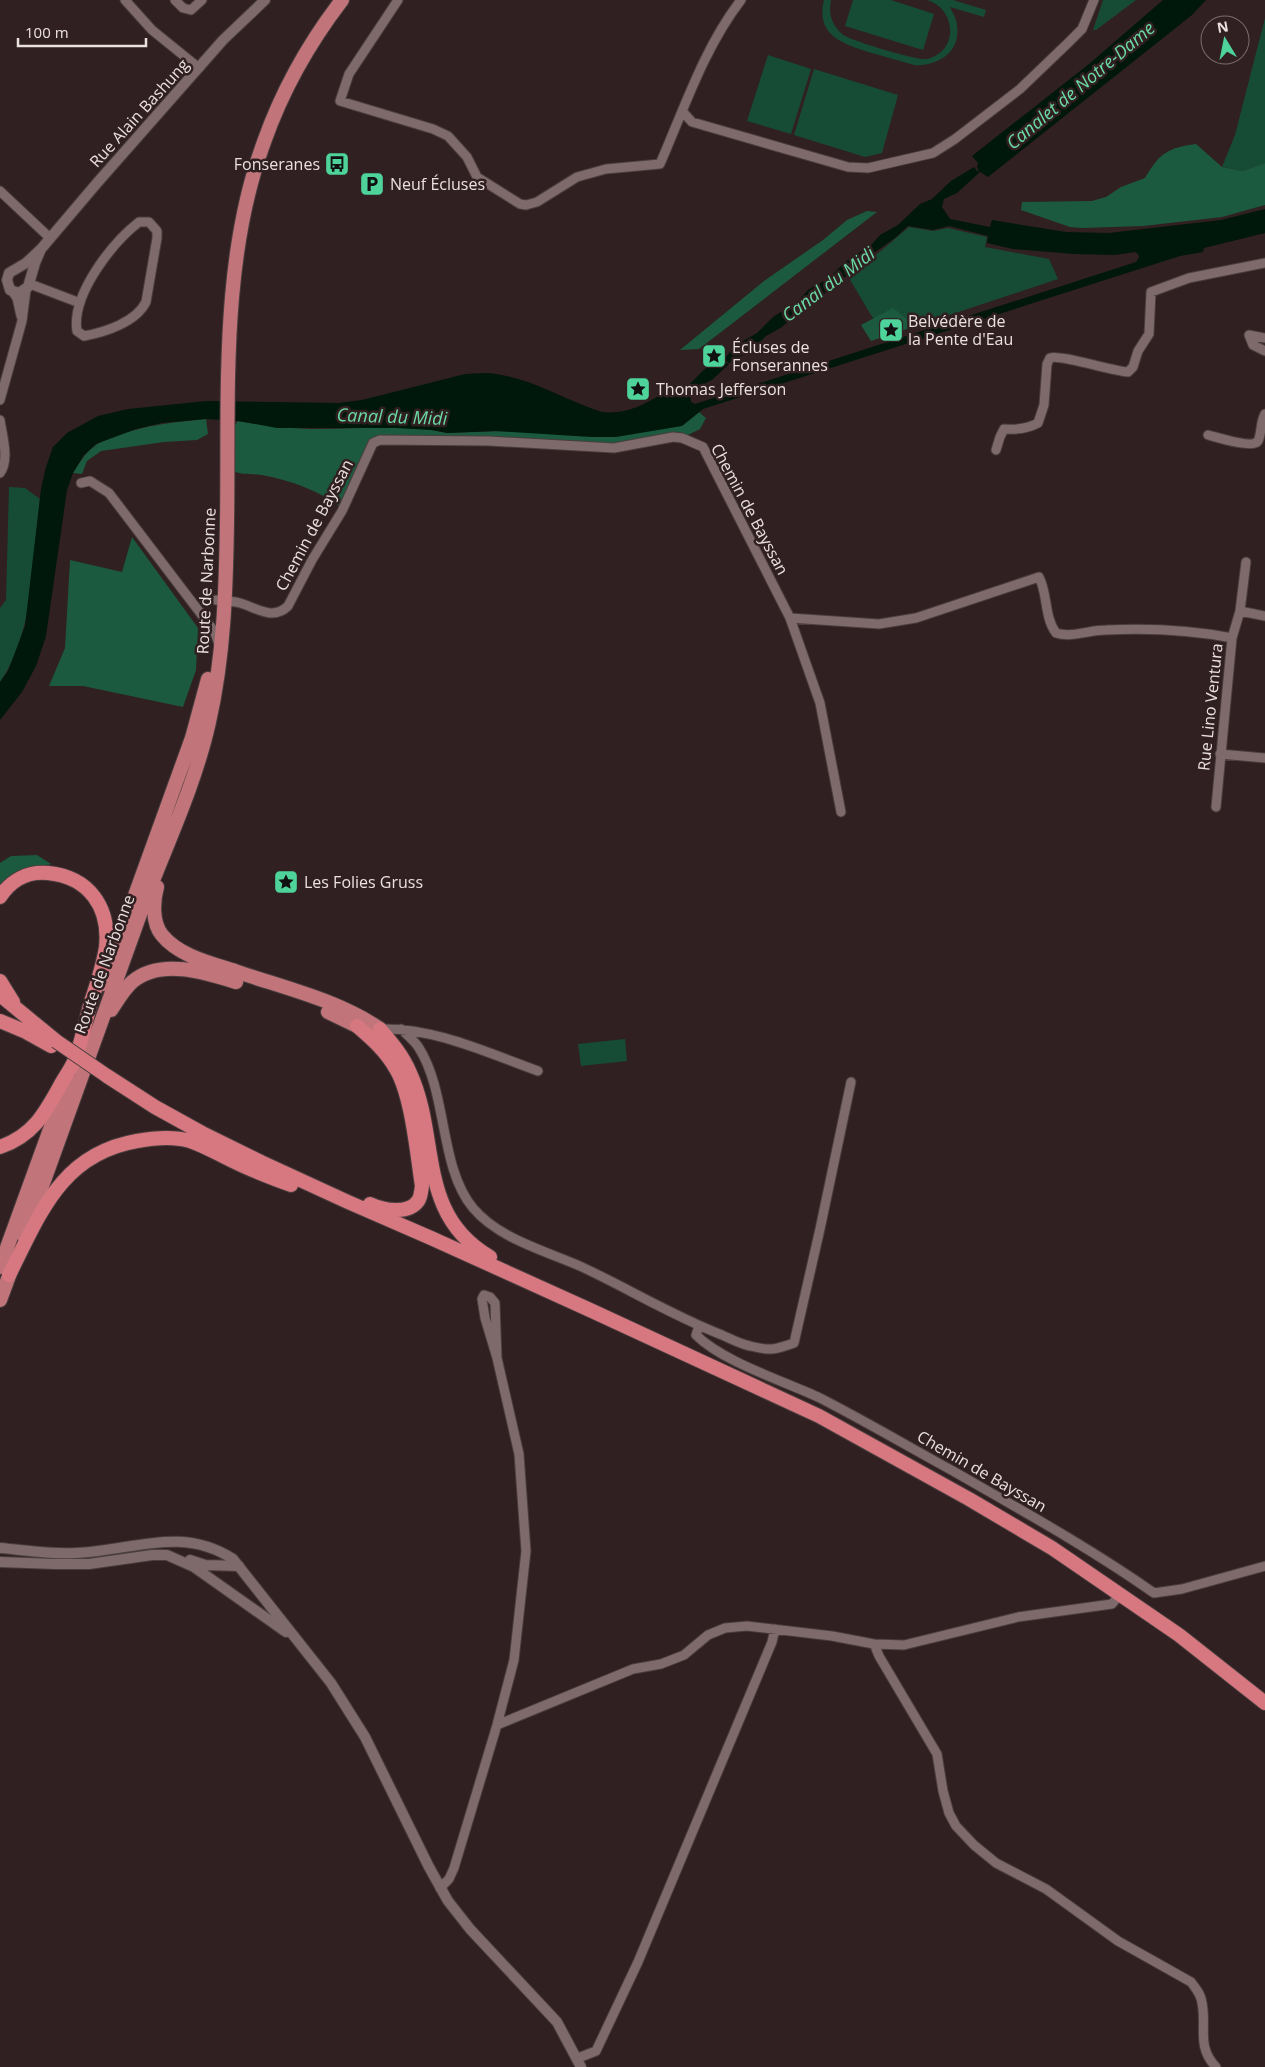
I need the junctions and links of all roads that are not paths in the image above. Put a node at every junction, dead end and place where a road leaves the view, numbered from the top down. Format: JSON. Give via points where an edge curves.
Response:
{"nodes":[{"id":1,"x":125,"y":0,"type":"edge"},
{"id":2,"x":175,"y":0,"type":"edge"},
{"id":3,"x":202,"y":0,"type":"edge"},
{"id":4,"x":265,"y":0,"type":"edge"},
{"id":5,"x":333,"y":0,"type":"edge"},
{"id":6,"x":342,"y":0,"type":"edge"},
{"id":7,"x":398,"y":0,"type":"edge"},
{"id":8,"x":742,"y":0,"type":"edge"},
{"id":9,"x":1094,"y":0,"type":"edge"},
{"id":10,"x":200,"y":68,"type":"junction"},
{"id":11,"x":683,"y":112,"type":"junction"},
{"id":12,"x":0,"y":191,"type":"edge"},
{"id":13,"x":50,"y":238,"type":"junction"},
{"id":14,"x":41,"y":250,"type":"junction"},
{"id":15,"x":1265,"y":263,"type":"edge"},
{"id":16,"x":16,"y":269,"type":"junction"},
{"id":17,"x":4,"y":278,"type":"edge"},
{"id":18,"x":29,"y":284,"type":"junction"},
{"id":19,"x":7,"y":289,"type":"edge"},
{"id":20,"x":80,"y":303,"type":"junction"},
{"id":21,"x":22,"y":321,"type":"junction"},
{"id":22,"x":1265,"y":338,"type":"edge"},
{"id":23,"x":1265,"y":351,"type":"edge"},
{"id":24,"x":225,"y":388,"type":"junction"},
{"id":25,"x":0,"y":400,"type":"edge"},
{"id":26,"x":1265,"y":414,"type":"edge"},
{"id":27,"x":0,"y":420,"type":"edge"},
{"id":28,"x":1208,"y":436,"type":"dead end"},
{"id":29,"x":996,"y":450,"type":"dead end"},
{"id":30,"x":0,"y":473,"type":"edge"},
{"id":31,"x":81,"y":483,"type":"dead end"},
{"id":32,"x":1246,"y":562,"type":"dead end"},
{"id":33,"x":221,"y":600,"type":"junction"},
{"id":34,"x":1240,"y":611,"type":"junction"},
{"id":35,"x":1265,"y":616,"type":"edge"},
{"id":36,"x":790,"y":618,"type":"junction"},
{"id":37,"x":214,"y":631,"type":"junction"},
{"id":38,"x":1232,"y":638,"type":"junction"},
{"id":39,"x":222,"y":651,"type":"junction"},
{"id":40,"x":1220,"y":754,"type":"junction"},
{"id":41,"x":1265,"y":758,"type":"edge"},
{"id":42,"x":1216,"y":807,"type":"dead end"},
{"id":43,"x":181,"y":808,"type":"junction"},
{"id":44,"x":841,"y":812,"type":"dead end"},
{"id":45,"x":0,"y":897,"type":"edge"},
{"id":46,"x":0,"y":981,"type":"edge"},
{"id":47,"x":0,"y":995,"type":"edge"},
{"id":48,"x":0,"y":1002,"type":"edge"},
{"id":49,"x":0,"y":1021,"type":"edge"},
{"id":50,"x":31,"y":1021,"type":"junction"},
{"id":51,"x":357,"y":1026,"type":"junction"},
{"id":52,"x":380,"y":1029,"type":"junction"},
{"id":53,"x":400,"y":1029,"type":"junction"},
{"id":54,"x":95,"y":1039,"type":"junction"},
{"id":55,"x":55,"y":1044,"type":"junction"},
{"id":56,"x":380,"y":1045,"type":"junction"},
{"id":57,"x":76,"y":1059,"type":"junction"},
{"id":58,"x":538,"y":1071,"type":"dead end"},
{"id":59,"x":105,"y":1080,"type":"junction"},
{"id":60,"x":851,"y":1082,"type":"dead end"},
{"id":61,"x":0,"y":1147,"type":"edge"},
{"id":62,"x":261,"y":1162,"type":"junction"},
{"id":63,"x":300,"y":1188,"type":"junction"},
{"id":64,"x":4,"y":1271,"type":"edge"},
{"id":65,"x":0,"y":1300,"type":"edge"},
{"id":66,"x":590,"y":1310,"type":"junction"},
{"id":67,"x":699,"y":1326,"type":"junction"},
{"id":68,"x":497,"y":1358,"type":"junction"},
{"id":69,"x":878,"y":1450,"type":"junction"},
{"id":70,"x":0,"y":1548,"type":"edge"},
{"id":71,"x":167,"y":1556,"type":"junction"},
{"id":72,"x":0,"y":1562,"type":"edge"},
{"id":73,"x":239,"y":1566,"type":"junction"},
{"id":74,"x":1265,"y":1566,"type":"edge"},
{"id":75,"x":1120,"y":1594,"type":"junction"},
{"id":76,"x":775,"y":1629,"type":"junction"},
{"id":77,"x":297,"y":1640,"type":"junction"},
{"id":78,"x":874,"y":1644,"type":"junction"},
{"id":79,"x":1265,"y":1703,"type":"edge"},
{"id":80,"x":498,"y":1725,"type":"junction"},
{"id":81,"x":440,"y":1888,"type":"junction"},
{"id":82,"x":580,"y":2062,"type":"edge"},
{"id":83,"x":1216,"y":2067,"type":"edge"}],
"edges":[{"from":1,"to":10,"type":"street","via":[[152,30]]},
{"from":2,"to":3,"type":"street","via":[[190,10]]},
{"from":4,"to":10,"type":"street","name":"Rue Alain Bashung","via":[[223,40]]},
{"from":5,"to":24,"type":"main road","name":"Route de Narbonne","via":[[295,56],[267,115],[249,164],[227,271],[222,325]]},
{"from":6,"to":24,"type":"main road","name":"Route de Narbonne","via":[[317,35],[286,90],[263,142],[241,229]]},
{"from":7,"to":11,"type":"street","via":[[349,74],[340,101],[448,136],[467,156],[477,177],[513,200],[526,205],[537,202],[577,177],[606,169],[660,164]]},
{"from":8,"to":11,"type":"street","via":[[729,16],[695,80]]},
{"from":9,"to":11,"type":"street","via":[[1082,29],[1027,82],[933,153],[868,168],[848,167],[692,122]]},
{"from":10,"to":13,"type":"street","name":"Rue Alain Bashung"},
{"from":12,"to":13,"type":"street"},
{"from":13,"to":14,"type":"street","name":"Rue Alain Bashung"},
{"from":14,"to":16,"type":"street","name":"Rue Alain Bashung"},
{"from":14,"to":18,"type":"street","name":"Rue Alain Bashung"},
{"from":15,"to":29,"type":"street","via":[[1189,278],[1151,292],[1149,334],[1128,372],[1061,357],[1050,358],[1038,423],[1029,428],[1004,429]]},
{"from":16,"to":17,"type":"street"},
{"from":16,"to":18,"type":"street","via":[[26,272]]},
{"from":17,"to":19,"type":"street"},
{"from":18,"to":19,"type":"street","via":[[19,293]]},
{"from":18,"to":20,"type":"street"},
{"from":18,"to":21,"type":"street"},
{"from":19,"to":21,"type":"street","via":[[16,298]]},
{"from":20,"to":20,"type":"street","via":[[75,321],[77,331],[84,336],[99,333],[142,310],[157,238],[157,231],[150,222],[138,222],[125,233],[100,263]]},
{"from":21,"to":25,"type":"street"},
{"from":22,"to":23,"type":"street","via":[[1249,335],[1253,345]]},
{"from":24,"to":33,"type":"main road","name":"Route de Narbonne"},
{"from":26,"to":28,"type":"street","via":[[1255,443]]},
{"from":27,"to":30,"type":"street","via":[[4,452]]},
{"from":31,"to":37,"type":"street","via":[[90,481],[108,493]]},
{"from":32,"to":34,"type":"street","name":"Rue Lino Ventura"},
{"from":33,"to":36,"type":"street","name":"Chemin de Bayssan","via":[[276,614],[288,606],[342,511],[373,443],[380,440],[489,441],[614,448],[673,437],[703,447]]},
{"from":33,"to":37,"type":"main road","name":"Route de Narbonne"},
{"from":33,"to":39,"type":"main road","name":"Route de Narbonne"},
{"from":34,"to":35,"type":"street"},
{"from":34,"to":38,"type":"street","name":"Rue Lino Ventura"},
{"from":36,"to":38,"type":"street","via":[[879,624],[916,618],[1039,577],[1051,626],[1064,636],[1102,630],[1142,629],[1205,632]]},
{"from":36,"to":44,"type":"street","name":"Chemin de Bayssan","via":[[820,703]]},
{"from":37,"to":39,"type":"street"},
{"from":37,"to":57,"type":"main road","name":"Route de Narbonne","via":[[210,665],[192,738]]},
{"from":38,"to":40,"type":"street","name":"Rue Lino Ventura"},
{"from":39,"to":43,"type":"main road","name":"Route de Narbonne","via":[[209,723]]},
{"from":40,"to":41,"type":"street"},
{"from":40,"to":42,"type":"street","name":"Rue Lino Ventura"},
{"from":43,"to":52,"type":"main road","via":[[154,901],[160,933],[175,948],[198,959],[331,1004]]},
{"from":43,"to":54,"type":"main road","name":"Route de Narbonne"},
{"from":45,"to":57,"type":"highway","via":[[20,878],[38,872],[59,874],[77,880],[102,908],[106,945]]},
{"from":46,"to":50,"type":"highway"},
{"from":47,"to":50,"type":"highway"},
{"from":48,"to":55,"type":"highway"},
{"from":49,"to":55,"type":"highway"},
{"from":50,"to":55,"type":"highway"},
{"from":51,"to":52,"type":"street"},
{"from":51,"to":54,"type":"main road","via":[[330,1013],[214,974],[174,968],[152,972],[132,982],[117,1000]]},
{"from":51,"to":56,"type":"highway"},
{"from":52,"to":53,"type":"street"},
{"from":52,"to":56,"type":"street"},
{"from":52,"to":66,"type":"highway","via":[[398,1049],[411,1074],[432,1170],[446,1214],[477,1250]]},
{"from":53,"to":58,"type":"street","via":[[466,1045]]},
{"from":53,"to":67,"type":"street","via":[[418,1046],[429,1068],[454,1168],[461,1190],[473,1208],[509,1235],[582,1267]]},
{"from":54,"to":64,"type":"main road","name":"Route de Narbonne"},
{"from":55,"to":59,"type":"highway","bridge":true},
{"from":56,"to":62,"type":"highway","via":[[397,1069],[406,1096],[422,1186],[419,1200],[412,1207],[400,1210],[380,1208]]},
{"from":57,"to":61,"type":"highway","via":[[48,1108],[33,1127],[18,1140]]},
{"from":57,"to":64,"type":"main road","name":"Route de Narbonne"},
{"from":59,"to":62,"type":"highway"},
{"from":59,"to":63,"type":"highway","via":[[168,1122]]},
{"from":60,"to":67,"type":"street","via":[[794,1343],[773,1351],[748,1346]]},
{"from":62,"to":66,"type":"highway"},
{"from":63,"to":64,"type":"highway","via":[[256,1172],[190,1141],[151,1138],[124,1143],[76,1167],[55,1191]]},
{"from":63,"to":69,"type":"highway","via":[[450,1253]]},
{"from":64,"to":65,"type":"main road","name":"Route de Narbonne"},
{"from":66,"to":69,"type":"highway","via":[[818,1416]]},
{"from":67,"to":74,"type":"street","name":"Chemin de Bayssan","via":[[696,1335],[705,1344],[748,1367],[820,1398],[918,1452],[1026,1512],[1154,1593],[1182,1589]]},
{"from":68,"to":68,"type":"street","via":[[495,1303],[484,1295],[485,1318]]},
{"from":68,"to":80,"type":"street","via":[[519,1454],[526,1551],[514,1660]]},
{"from":69,"to":75,"type":"highway","via":[[1010,1523]]},
{"from":70,"to":73,"type":"street","via":[[76,1553],[179,1541],[210,1546]]},
{"from":71,"to":72,"type":"street","via":[[152,1555],[89,1564]]},
{"from":71,"to":73,"type":"street","via":[[177,1555],[205,1565]]},
{"from":71,"to":77,"type":"street","via":[[194,1567]]},
{"from":73,"to":77,"type":"street"},
{"from":75,"to":78,"type":"street","via":[[1112,1604],[1018,1618],[904,1645]]},
{"from":75,"to":79,"type":"highway"},
{"from":76,"to":78,"type":"street"},
{"from":76,"to":80,"type":"street","via":[[725,1628],[708,1636],[684,1655],[624,1672]]},
{"from":76,"to":82,"type":"street","via":[[638,1962],[596,2051]]},
{"from":77,"to":81,"type":"street","via":[[331,1683],[365,1737]]},
{"from":78,"to":83,"type":"street","via":[[937,1754],[943,1791],[956,1826],[996,1863],[1046,1889],[1118,1941],[1191,1982],[1203,2003],[1202,2036],[1206,2052]]},
{"from":80,"to":81,"type":"street","via":[[454,1868]]},
{"from":81,"to":82,"type":"street","via":[[470,1929],[557,2022]]}]}
